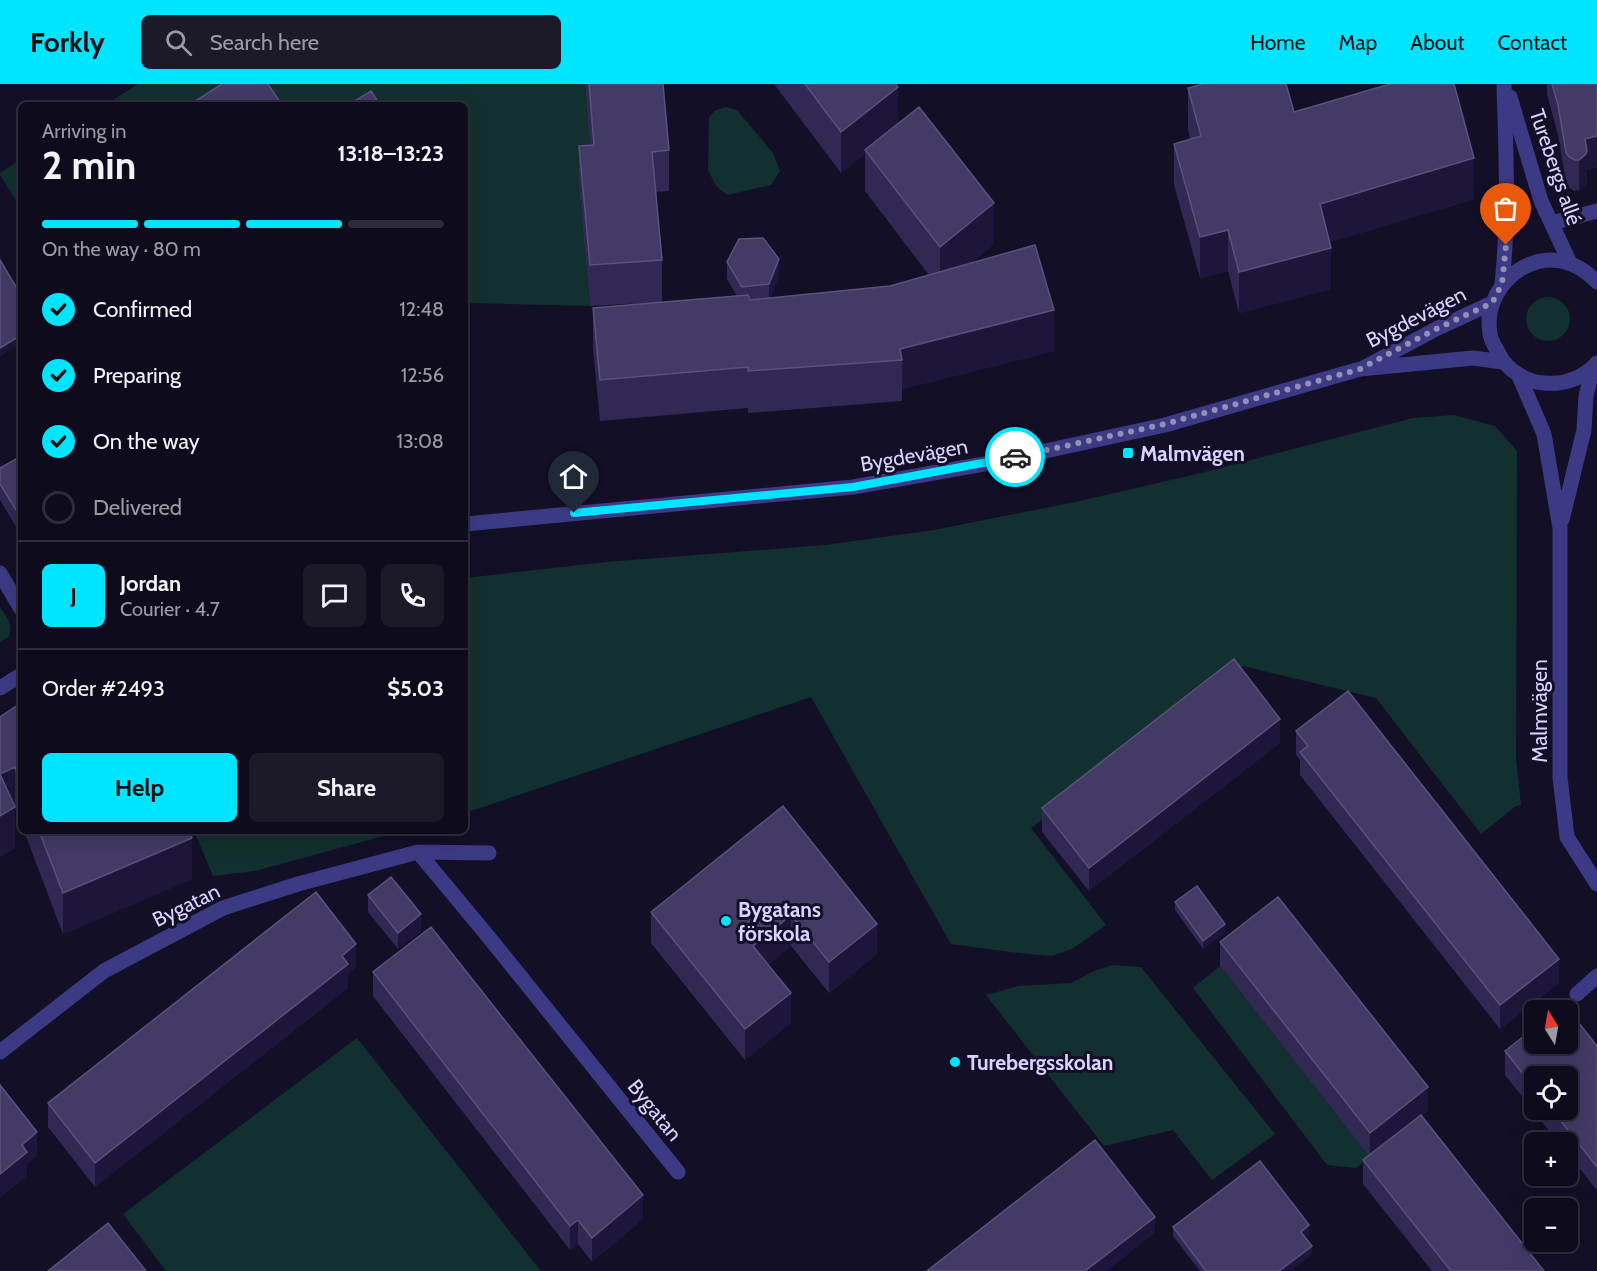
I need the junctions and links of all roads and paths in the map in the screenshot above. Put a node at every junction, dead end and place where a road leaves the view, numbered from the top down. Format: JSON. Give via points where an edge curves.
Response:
{"nodes":[{"id":1,"x":1505,"y":84,"type":"edge"},
{"id":2,"x":1597,"y":211,"type":"edge"},
{"id":3,"x":1552,"y":223,"type":"junction"},
{"id":4,"x":1570,"y":263,"type":"junction"},
{"id":5,"x":1594,"y":276,"type":"edge"},
{"id":6,"x":1502,"y":284,"type":"junction"},
{"id":7,"x":1492,"y":303,"type":"junction"},
{"id":8,"x":1503,"y":362,"type":"junction"},
{"id":9,"x":1595,"y":365,"type":"edge"},
{"id":10,"x":1360,"y":369,"type":"junction"},
{"id":11,"x":1519,"y":376,"type":"junction"},
{"id":12,"x":468,"y":524,"type":"edge"},
{"id":13,"x":1560,"y":528,"type":"junction"},
{"id":14,"x":0,"y":573,"type":"edge"},
{"id":15,"x":18,"y":604,"type":"edge"},
{"id":16,"x":18,"y":677,"type":"edge"},
{"id":17,"x":0,"y":688,"type":"edge"},
{"id":18,"x":418,"y":852,"type":"junction"},
{"id":19,"x":489,"y":853,"type":"dead end"},
{"id":20,"x":1597,"y":884,"type":"edge"},
{"id":21,"x":1597,"y":976,"type":"edge"},
{"id":22,"x":1577,"y":994,"type":"dead end"},
{"id":23,"x":0,"y":1052,"type":"edge"},
{"id":24,"x":678,"y":1172,"type":"dead end"}],
"edges":[{"from":1,"to":3,"type":"street","name":"Turebergs allé","via":[[1541,201]]},
{"from":1,"to":6,"type":"street","name":"Turebergs allé","via":[[1507,207]]},
{"from":2,"to":3,"type":"street"},
{"from":3,"to":4,"type":"street","name":"Turebergs allé"},
{"from":4,"to":5,"type":"street"},
{"from":4,"to":6,"type":"street","via":[[1538,262],[1518,270]]},
{"from":6,"to":7,"type":"street"},
{"from":7,"to":8,"type":"street","via":[[1490,337]]},
{"from":7,"to":10,"type":"street","name":"Bygdevägen"},
{"from":8,"to":10,"type":"street","name":"Bygdevägen","via":[[1473,358]]},
{"from":8,"to":11,"type":"street"},
{"from":9,"to":11,"type":"street","via":[[1575,379],[1558,384]]},
{"from":9,"to":13,"type":"street","name":"Malmvägen"},
{"from":10,"to":12,"type":"street","name":"Bygdevägen","via":[[1165,424],[990,463],[864,485]]},
{"from":11,"to":13,"type":"street","name":"Malmvägen","via":[[1544,434]]},
{"from":13,"to":20,"type":"street","name":"Malmvägen","via":[[1560,777],[1567,837]]},
{"from":14,"to":15,"type":"street"},
{"from":16,"to":17,"type":"street"},
{"from":18,"to":19,"type":"street","name":"Bygatan"},
{"from":18,"to":23,"type":"street","name":"Bygatan","via":[[223,908],[104,971]]},
{"from":18,"to":24,"type":"street","name":"Bygatan"},
{"from":21,"to":22,"type":"street"}]}
